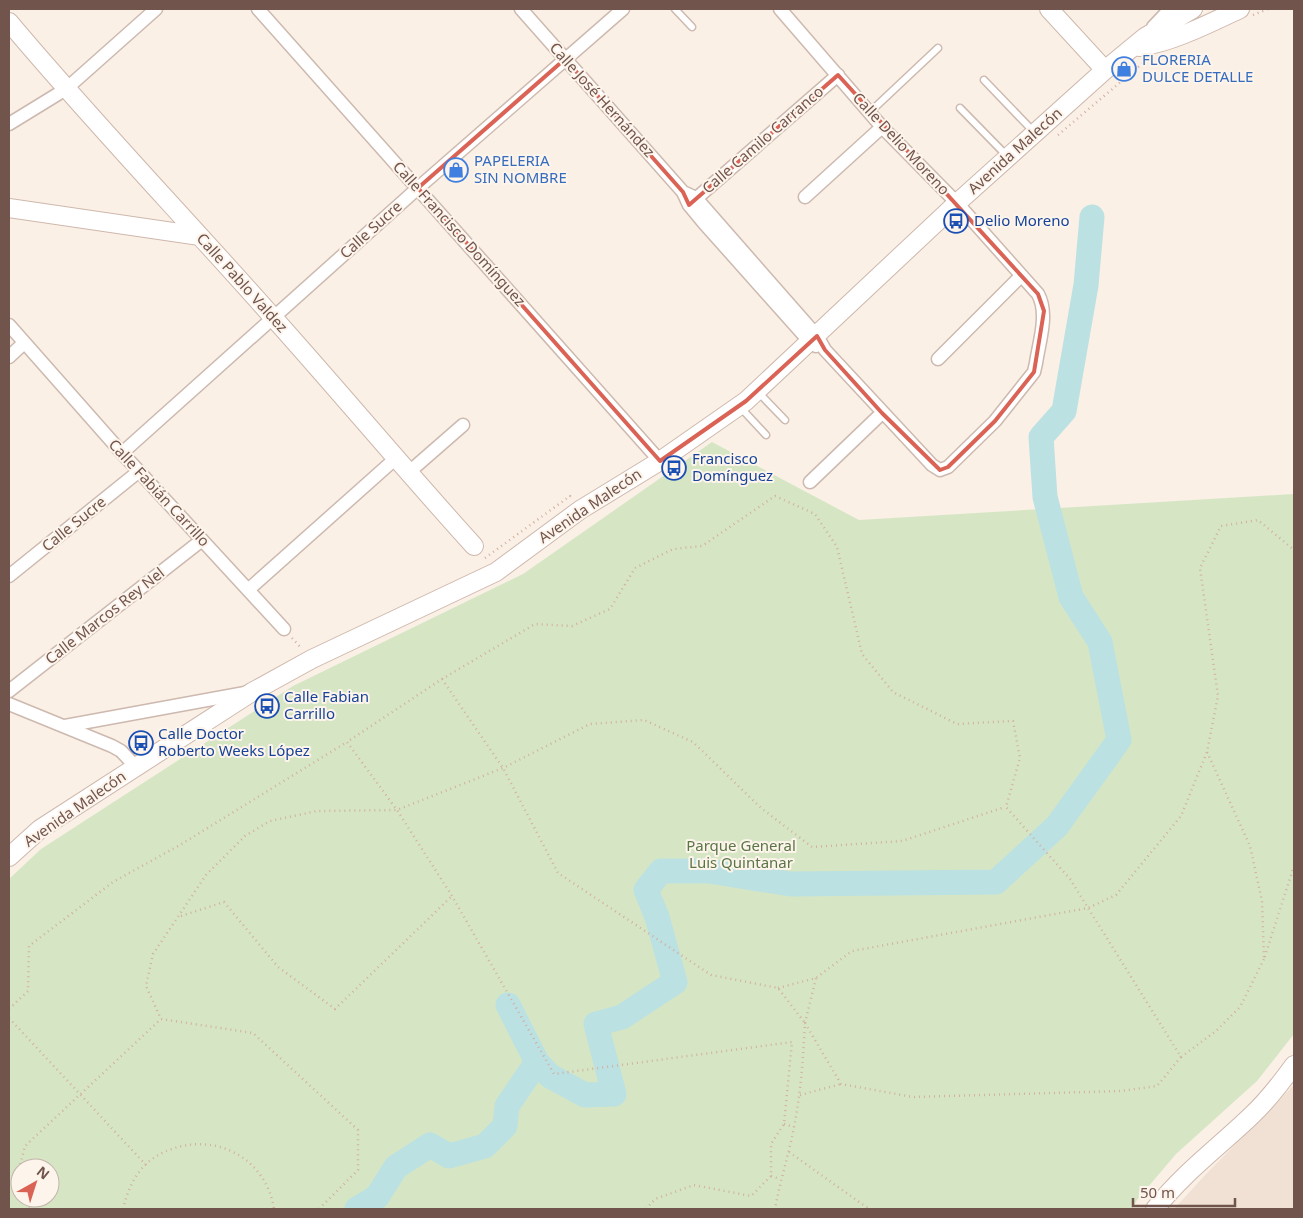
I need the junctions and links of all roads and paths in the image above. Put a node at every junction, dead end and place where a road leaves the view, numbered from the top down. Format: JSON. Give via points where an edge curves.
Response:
{"nodes":[{"id":1,"x":156,"y":9,"type":"edge"},
{"id":2,"x":258,"y":9,"type":"edge"},
{"id":3,"x":521,"y":9,"type":"edge"},
{"id":4,"x":623,"y":9,"type":"edge"},
{"id":5,"x":675,"y":9,"type":"edge"},
{"id":6,"x":780,"y":9,"type":"edge"},
{"id":7,"x":1049,"y":9,"type":"edge"},
{"id":8,"x":1170,"y":9,"type":"edge"},
{"id":9,"x":1193,"y":9,"type":"edge"},
{"id":10,"x":1240,"y":9,"type":"edge"},
{"id":11,"x":9,"y":22,"type":"edge"},
{"id":12,"x":692,"y":27,"type":"dead end"},
{"id":13,"x":1139,"y":43,"type":"junction"},
{"id":14,"x":938,"y":48,"type":"dead end"},
{"id":15,"x":565,"y":59,"type":"junction"},
{"id":16,"x":1105,"y":70,"type":"junction"},
{"id":17,"x":838,"y":75,"type":"junction"},
{"id":18,"x":984,"y":80,"type":"dead end"},
{"id":19,"x":66,"y":89,"type":"junction"},
{"id":20,"x":960,"y":108,"type":"dead end"},
{"id":21,"x":870,"y":112,"type":"junction"},
{"id":22,"x":9,"y":124,"type":"edge"},
{"id":23,"x":882,"y":127,"type":"junction"},
{"id":24,"x":1035,"y":133,"type":"junction"},
{"id":25,"x":1008,"y":157,"type":"junction"},
{"id":26,"x":418,"y":188,"type":"junction"},
{"id":27,"x":804,"y":197,"type":"dead end"},
{"id":28,"x":692,"y":202,"type":"junction"},
{"id":29,"x":957,"y":203,"type":"junction"},
{"id":30,"x":9,"y":208,"type":"edge"},
{"id":31,"x":200,"y":236,"type":"junction"},
{"id":32,"x":1021,"y":276,"type":"junction"},
{"id":33,"x":273,"y":317,"type":"junction"},
{"id":34,"x":9,"y":325,"type":"edge"},
{"id":35,"x":24,"y":343,"type":"junction"},
{"id":36,"x":817,"y":343,"type":"junction"},
{"id":37,"x":9,"y":357,"type":"edge"},
{"id":38,"x":938,"y":359,"type":"dead end"},
{"id":39,"x":757,"y":391,"type":"junction"},
{"id":40,"x":739,"y":406,"type":"junction"},
{"id":41,"x":882,"y":413,"type":"junction"},
{"id":42,"x":785,"y":420,"type":"dead end"},
{"id":43,"x":995,"y":421,"type":"joint"},
{"id":44,"x":463,"y":426,"type":"dead end"},
{"id":45,"x":766,"y":435,"type":"dead end"},
{"id":46,"x":122,"y":453,"type":"junction"},
{"id":47,"x":395,"y":459,"type":"junction"},
{"id":48,"x":660,"y":461,"type":"junction"},
{"id":49,"x":138,"y":472,"type":"junction"},
{"id":50,"x":408,"y":473,"type":"junction"},
{"id":51,"x":810,"y":482,"type":"dead end"},
{"id":52,"x":580,"y":510,"type":"junction"},
{"id":53,"x":202,"y":540,"type":"junction"},
{"id":54,"x":474,"y":546,"type":"joint"},
{"id":55,"x":1294,"y":550,"type":"edge"},
{"id":56,"x":9,"y":576,"type":"edge"},
{"id":57,"x":248,"y":590,"type":"junction"},
{"id":58,"x":284,"y":628,"type":"joint"},
{"id":59,"x":312,"y":659,"type":"junction"},
{"id":60,"x":442,"y":679,"type":"junction"},
{"id":61,"x":9,"y":691,"type":"edge"},
{"id":62,"x":252,"y":692,"type":"junction"},
{"id":63,"x":9,"y":704,"type":"edge"},
{"id":64,"x":66,"y":726,"type":"junction"},
{"id":65,"x":347,"y":742,"type":"junction"},
{"id":66,"x":1207,"y":752,"type":"junction"},
{"id":67,"x":136,"y":767,"type":"junction"},
{"id":68,"x":503,"y":768,"type":"junction"},
{"id":69,"x":1006,"y":807,"type":"junction"},
{"id":70,"x":397,"y":810,"type":"junction"},
{"id":71,"x":9,"y":855,"type":"edge"},
{"id":72,"x":1294,"y":866,"type":"edge"},
{"id":73,"x":452,"y":896,"type":"junction"},
{"id":74,"x":1088,"y":908,"type":"junction"},
{"id":75,"x":179,"y":916,"type":"junction"},
{"id":76,"x":1264,"y":959,"type":"junction"},
{"id":77,"x":816,"y":978,"type":"junction"},
{"id":78,"x":778,"y":988,"type":"junction"},
{"id":79,"x":9,"y":1009,"type":"edge"},
{"id":80,"x":9,"y":1018,"type":"edge"},
{"id":81,"x":161,"y":1019,"type":"junction"},
{"id":82,"x":805,"y":1023,"type":"junction"},
{"id":83,"x":1182,"y":1057,"type":"junction"},
{"id":84,"x":1294,"y":1065,"type":"edge"},
{"id":85,"x":841,"y":1084,"type":"junction"},
{"id":86,"x":79,"y":1095,"type":"junction"},
{"id":87,"x":800,"y":1095,"type":"junction"},
{"id":88,"x":784,"y":1124,"type":"junction"},
{"id":89,"x":794,"y":1128,"type":"junction"},
{"id":90,"x":788,"y":1151,"type":"junction"},
{"id":91,"x":22,"y":1158,"type":"edge"},
{"id":92,"x":146,"y":1165,"type":"junction"},
{"id":93,"x":771,"y":1176,"type":"junction"},
{"id":94,"x":780,"y":1179,"type":"junction"},
{"id":95,"x":123,"y":1209,"type":"edge"},
{"id":96,"x":274,"y":1209,"type":"edge"},
{"id":97,"x":319,"y":1209,"type":"edge"},
{"id":98,"x":646,"y":1209,"type":"edge"},
{"id":99,"x":775,"y":1209,"type":"edge"},
{"id":100,"x":869,"y":1209,"type":"edge"},
{"id":101,"x":1156,"y":1209,"type":"edge"}],
"edges":[{"from":1,"to":19,"type":"street"},
{"from":2,"to":26,"type":"street","name":"Calle Francisco Domínguez"},
{"from":3,"to":15,"type":"street","name":"Calle José Hernández"},
{"from":4,"to":15,"type":"street","name":"Calle Sucre"},
{"from":5,"to":12,"type":"lane"},
{"from":6,"to":17,"type":"street","name":"Calle Delio Moreno"},
{"from":7,"to":16,"type":"main road"},
{"from":8,"to":13,"type":"street"},
{"from":9,"to":13,"type":"main road","name":"Avenida Malecón"},
{"from":10,"to":13,"type":"main road","name":"Avenida Malecón","via":[[1149,46]]},
{"from":11,"to":19,"type":"main road","name":"Calle Pablo Valdez"},
{"from":13,"to":16,"type":"main road","name":"Avenida Malecón"},
{"from":14,"to":21,"type":"lane"},
{"from":15,"to":26,"type":"street","name":"Calle Sucre"},
{"from":15,"to":28,"type":"street","name":"Calle José Hernández"},
{"from":16,"to":24,"type":"main road","name":"Avenida Malecón"},
{"from":17,"to":21,"type":"street","name":"Calle Delio Moreno"},
{"from":17,"to":28,"type":"street","name":"Calle Camilo Carranco"},
{"from":18,"to":24,"type":"lane"},
{"from":19,"to":22,"type":"street"},
{"from":19,"to":31,"type":"main road","name":"Calle Pablo Valdez"},
{"from":20,"to":25,"type":"lane"},
{"from":21,"to":23,"type":"street","name":"Calle Delio Moreno"},
{"from":23,"to":27,"type":"street"},
{"from":23,"to":29,"type":"street","name":"Calle Delio Moreno"},
{"from":24,"to":25,"type":"main road","name":"Avenida Malecón"},
{"from":25,"to":29,"type":"main road","name":"Avenida Malecón"},
{"from":26,"to":33,"type":"street","name":"Calle Sucre"},
{"from":26,"to":48,"type":"street","name":"Calle Francisco Domínguez"},
{"from":28,"to":36,"type":"street","name":"Calle José Hernández"},
{"from":29,"to":32,"type":"street","name":"Calle Delio Moreno"},
{"from":29,"to":36,"type":"main road","name":"Avenida Malecón"},
{"from":30,"to":31,"type":"main road"},
{"from":31,"to":33,"type":"main road","name":"Calle Pablo Valdez"},
{"from":32,"to":38,"type":"street"},
{"from":32,"to":43,"type":"street","name":"Calle Delio Moreno","via":[[1038,294],[1044,311],[1036,363],[1034,372]]},
{"from":33,"to":46,"type":"street","name":"Calle Sucre"},
{"from":33,"to":47,"type":"main road","name":"Calle Pablo Valdez"},
{"from":34,"to":35,"type":"street","name":"Calle Fabián Carrillo"},
{"from":35,"to":37,"type":"street"},
{"from":35,"to":46,"type":"street","name":"Calle Fabián Carrillo"},
{"from":36,"to":39,"type":"main road","name":"Avenida Malecón"},
{"from":36,"to":41,"type":"street","name":"Calle José Hernández"},
{"from":39,"to":40,"type":"main road","name":"Avenida Malecón"},
{"from":39,"to":42,"type":"lane"},
{"from":40,"to":45,"type":"lane"},
{"from":40,"to":48,"type":"main road","name":"Avenida Malecón"},
{"from":41,"to":43,"type":"street","name":"Calle José Hernández","via":[[940,470],[948,467]]},
{"from":41,"to":51,"type":"street"},
{"from":44,"to":50,"type":"street"},
{"from":46,"to":49,"type":"street","name":"Calle Fabián Carrillo"},
{"from":47,"to":50,"type":"main road","name":"Calle Pablo Valdez"},
{"from":47,"to":57,"type":"street"},
{"from":48,"to":52,"type":"main road","name":"Avenida Malecón"},
{"from":49,"to":53,"type":"street","name":"Calle Fabián Carrillo"},
{"from":49,"to":56,"type":"street","name":"Calle Sucre"},
{"from":50,"to":54,"type":"main road","name":"Calle Pablo Valdez"},
{"from":52,"to":54,"type":"path","via":[[570,496],[486,558]]},
{"from":52,"to":59,"type":"main road","name":"Avenida Malecón","via":[[496,572]]},
{"from":53,"to":57,"type":"street","name":"Calle Fabián Carrillo"},
{"from":53,"to":61,"type":"street","name":"Calle Marcos Rey Nel"},
{"from":55,"to":66,"type":"path","via":[[1258,520],[1221,526],[1200,568],[1218,696]]},
{"from":57,"to":58,"type":"street","name":"Calle Fabián Carrillo"},
{"from":58,"to":59,"type":"path"},
{"from":59,"to":62,"type":"main road","name":"Avenida Malecón"},
{"from":60,"to":65,"type":"path"},
{"from":60,"to":68,"type":"path"},
{"from":60,"to":69,"type":"path","via":[[535,624],[572,626],[610,609],[635,568],[673,549],[702,546],[775,496],[815,514],[837,547],[862,654],[894,692],[957,724],[1013,721],[1020,758]]},
{"from":62,"to":64,"type":"street"},
{"from":62,"to":67,"type":"main road","name":"Avenida Malecón"},
{"from":63,"to":64,"type":"street"},
{"from":64,"to":67,"type":"street","via":[[121,751]]},
{"from":65,"to":70,"type":"path"},
{"from":65,"to":79,"type":"path","via":[[180,845],[113,882],[29,946],[28,991]]},
{"from":66,"to":74,"type":"path","via":[[1181,816],[1116,895]]},
{"from":66,"to":76,"type":"path","via":[[1250,846],[1262,901]]},
{"from":67,"to":71,"type":"main road","name":"Avenida Malecón","via":[[40,829]]},
{"from":68,"to":69,"type":"path","via":[[590,724],[644,720],[693,742],[760,808],[812,848],[902,840]]},
{"from":68,"to":70,"type":"path"},
{"from":68,"to":78,"type":"path","via":[[558,873],[711,975]]},
{"from":69,"to":74,"type":"path","via":[[1070,879]]},
{"from":70,"to":73,"type":"path"},
{"from":70,"to":75,"type":"path","via":[[317,811],[270,821],[245,836],[206,875]]},
{"from":72,"to":76,"type":"path"},
{"from":73,"to":75,"type":"path","via":[[335,1009],[278,967],[224,902]]},
{"from":73,"to":88,"type":"path","via":[[554,1074],[792,1042]]},
{"from":74,"to":77,"type":"path","via":[[852,951]]},
{"from":74,"to":83,"type":"path"},
{"from":75,"to":81,"type":"path","via":[[153,954],[146,986]]},
{"from":76,"to":83,"type":"path","via":[[1240,1008]]},
{"from":77,"to":78,"type":"path"},
{"from":77,"to":82,"type":"path"},
{"from":78,"to":82,"type":"path"},
{"from":80,"to":86,"type":"path"},
{"from":81,"to":86,"type":"path"},
{"from":81,"to":97,"type":"path","via":[[253,1032],[358,1130],[358,1170]]},
{"from":82,"to":85,"type":"path"},
{"from":82,"to":87,"type":"path"},
{"from":83,"to":85,"type":"path","via":[[1157,1086],[1120,1091],[913,1097]]},
{"from":84,"to":101,"type":"main road","via":[[1277,1089],[1186,1175]]},
{"from":85,"to":87,"type":"path"},
{"from":86,"to":91,"type":"path","via":[[25,1146]]},
{"from":86,"to":92,"type":"path"},
{"from":87,"to":89,"type":"path"},
{"from":88,"to":89,"type":"path"},
{"from":88,"to":93,"type":"path","via":[[771,1144]]},
{"from":89,"to":90,"type":"path"},
{"from":90,"to":94,"type":"path"},
{"from":90,"to":100,"type":"path"},
{"from":92,"to":95,"type":"path","via":[[131,1185]]},
{"from":92,"to":96,"type":"path","via":[[167,1150],[192,1143],[217,1145],[241,1155],[260,1173],[272,1196]]},
{"from":93,"to":94,"type":"path"},
{"from":93,"to":98,"type":"path","via":[[751,1196],[694,1185],[655,1199]]},
{"from":94,"to":99,"type":"path"}]}
